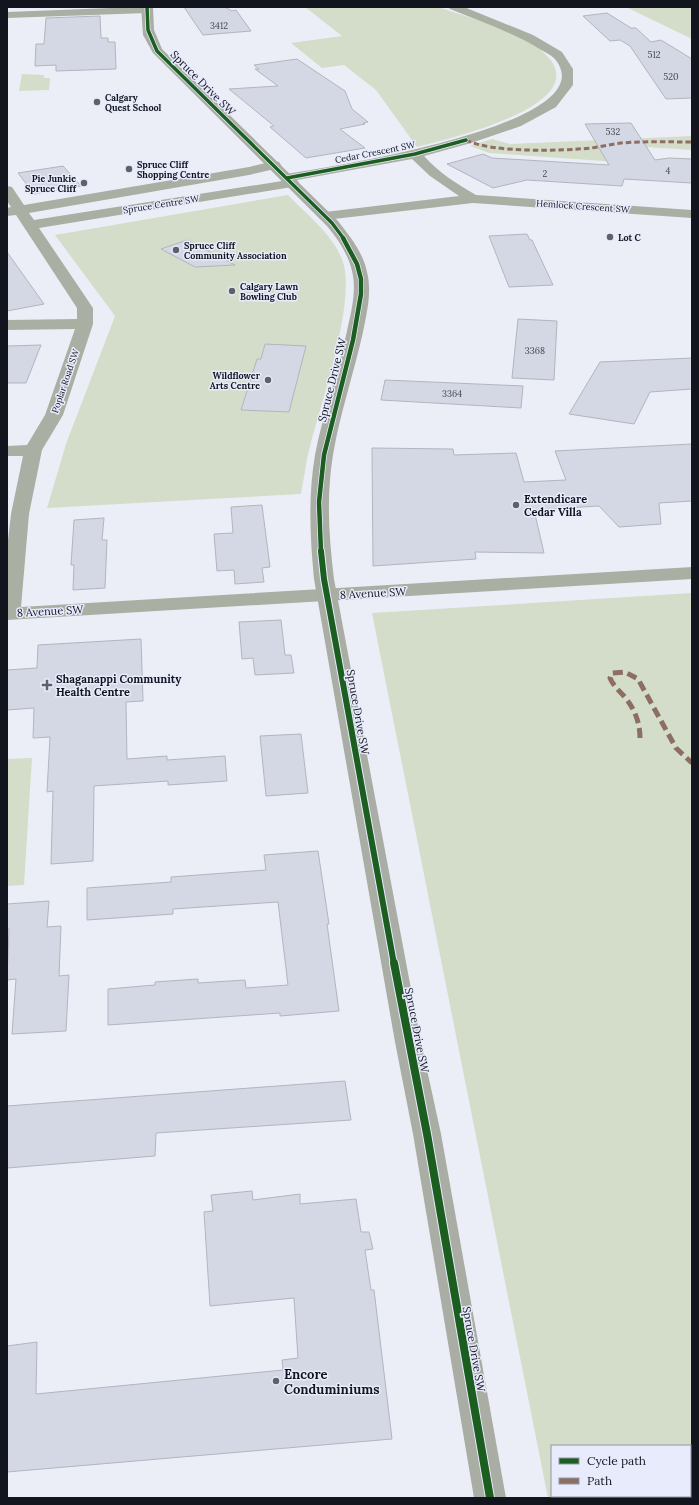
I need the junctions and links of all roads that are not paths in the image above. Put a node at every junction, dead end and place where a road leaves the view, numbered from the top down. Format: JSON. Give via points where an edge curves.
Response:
{"nodes":[{"id":1,"x":454,"y":7,"type":"edge"},
{"id":2,"x":147,"y":8,"type":"edge"},
{"id":3,"x":7,"y":15,"type":"edge"},
{"id":4,"x":415,"y":154,"type":"junction"},
{"id":5,"x":274,"y":165,"type":"junction"},
{"id":6,"x":290,"y":181,"type":"junction"},
{"id":7,"x":7,"y":190,"type":"edge"},
{"id":8,"x":473,"y":199,"type":"junction"},
{"id":9,"x":14,"y":211,"type":"edge"},
{"id":10,"x":692,"y":214,"type":"edge"},
{"id":11,"x":325,"y":216,"type":"junction"},
{"id":12,"x":30,"y":225,"type":"junction"},
{"id":13,"x":85,"y":324,"type":"junction"},
{"id":14,"x":7,"y":325,"type":"edge"},
{"id":15,"x":33,"y":450,"type":"junction"},
{"id":16,"x":7,"y":451,"type":"edge"},
{"id":17,"x":692,"y":574,"type":"edge"},
{"id":18,"x":327,"y":595,"type":"junction"},
{"id":19,"x":9,"y":614,"type":"edge"},
{"id":20,"x":490,"y":1498,"type":"edge"}],
"edges":[{"from":1,"to":4,"type":"street","name":"Cedar Crescent SW","via":[[548,47],[564,61],[567,85],[552,104],[516,123]]},
{"from":2,"to":3,"type":"street"},
{"from":2,"to":5,"type":"street","name":"Spruce Drive SW","via":[[146,25],[157,51]]},
{"from":4,"to":6,"type":"street","name":"Cedar Crescent SW"},
{"from":4,"to":8,"type":"street","name":"Hemlock Crescent SW","via":[[424,166],[441,180]]},
{"from":5,"to":6,"type":"street","name":"Spruce Drive SW"},
{"from":5,"to":9,"type":"street","name":"Spruce Centre SW","via":[[249,172]]},
{"from":6,"to":11,"type":"street","name":"Spruce Drive SW"},
{"from":6,"to":12,"type":"street","name":"Spruce Centre SW"},
{"from":7,"to":9,"type":"street","name":"Poplar Road SW"},
{"from":8,"to":10,"type":"street","name":"Hemlock Crescent SW"},
{"from":8,"to":11,"type":"street","name":"Hemlock Crescent SW"},
{"from":9,"to":12,"type":"street","name":"Poplar Road SW"},
{"from":11,"to":18,"type":"street","name":"Spruce Drive SW","via":[[337,228],[354,256],[361,279],[361,298],[356,325],[324,454],[318,498],[318,521]]},
{"from":12,"to":13,"type":"street","name":"Poplar Road SW","via":[[85,308]]},
{"from":13,"to":14,"type":"street"},
{"from":13,"to":15,"type":"street","name":"Poplar Road SW","via":[[54,415]]},
{"from":15,"to":16,"type":"street"},
{"from":15,"to":19,"type":"street","name":"Poplar Road SW","via":[[20,514]]},
{"from":17,"to":18,"type":"street","name":"8 Avenue SW"},
{"from":18,"to":19,"type":"street","name":"8 Avenue SW"},
{"from":18,"to":20,"type":"street","name":"Spruce Drive SW","via":[[427,1134]]}]}
